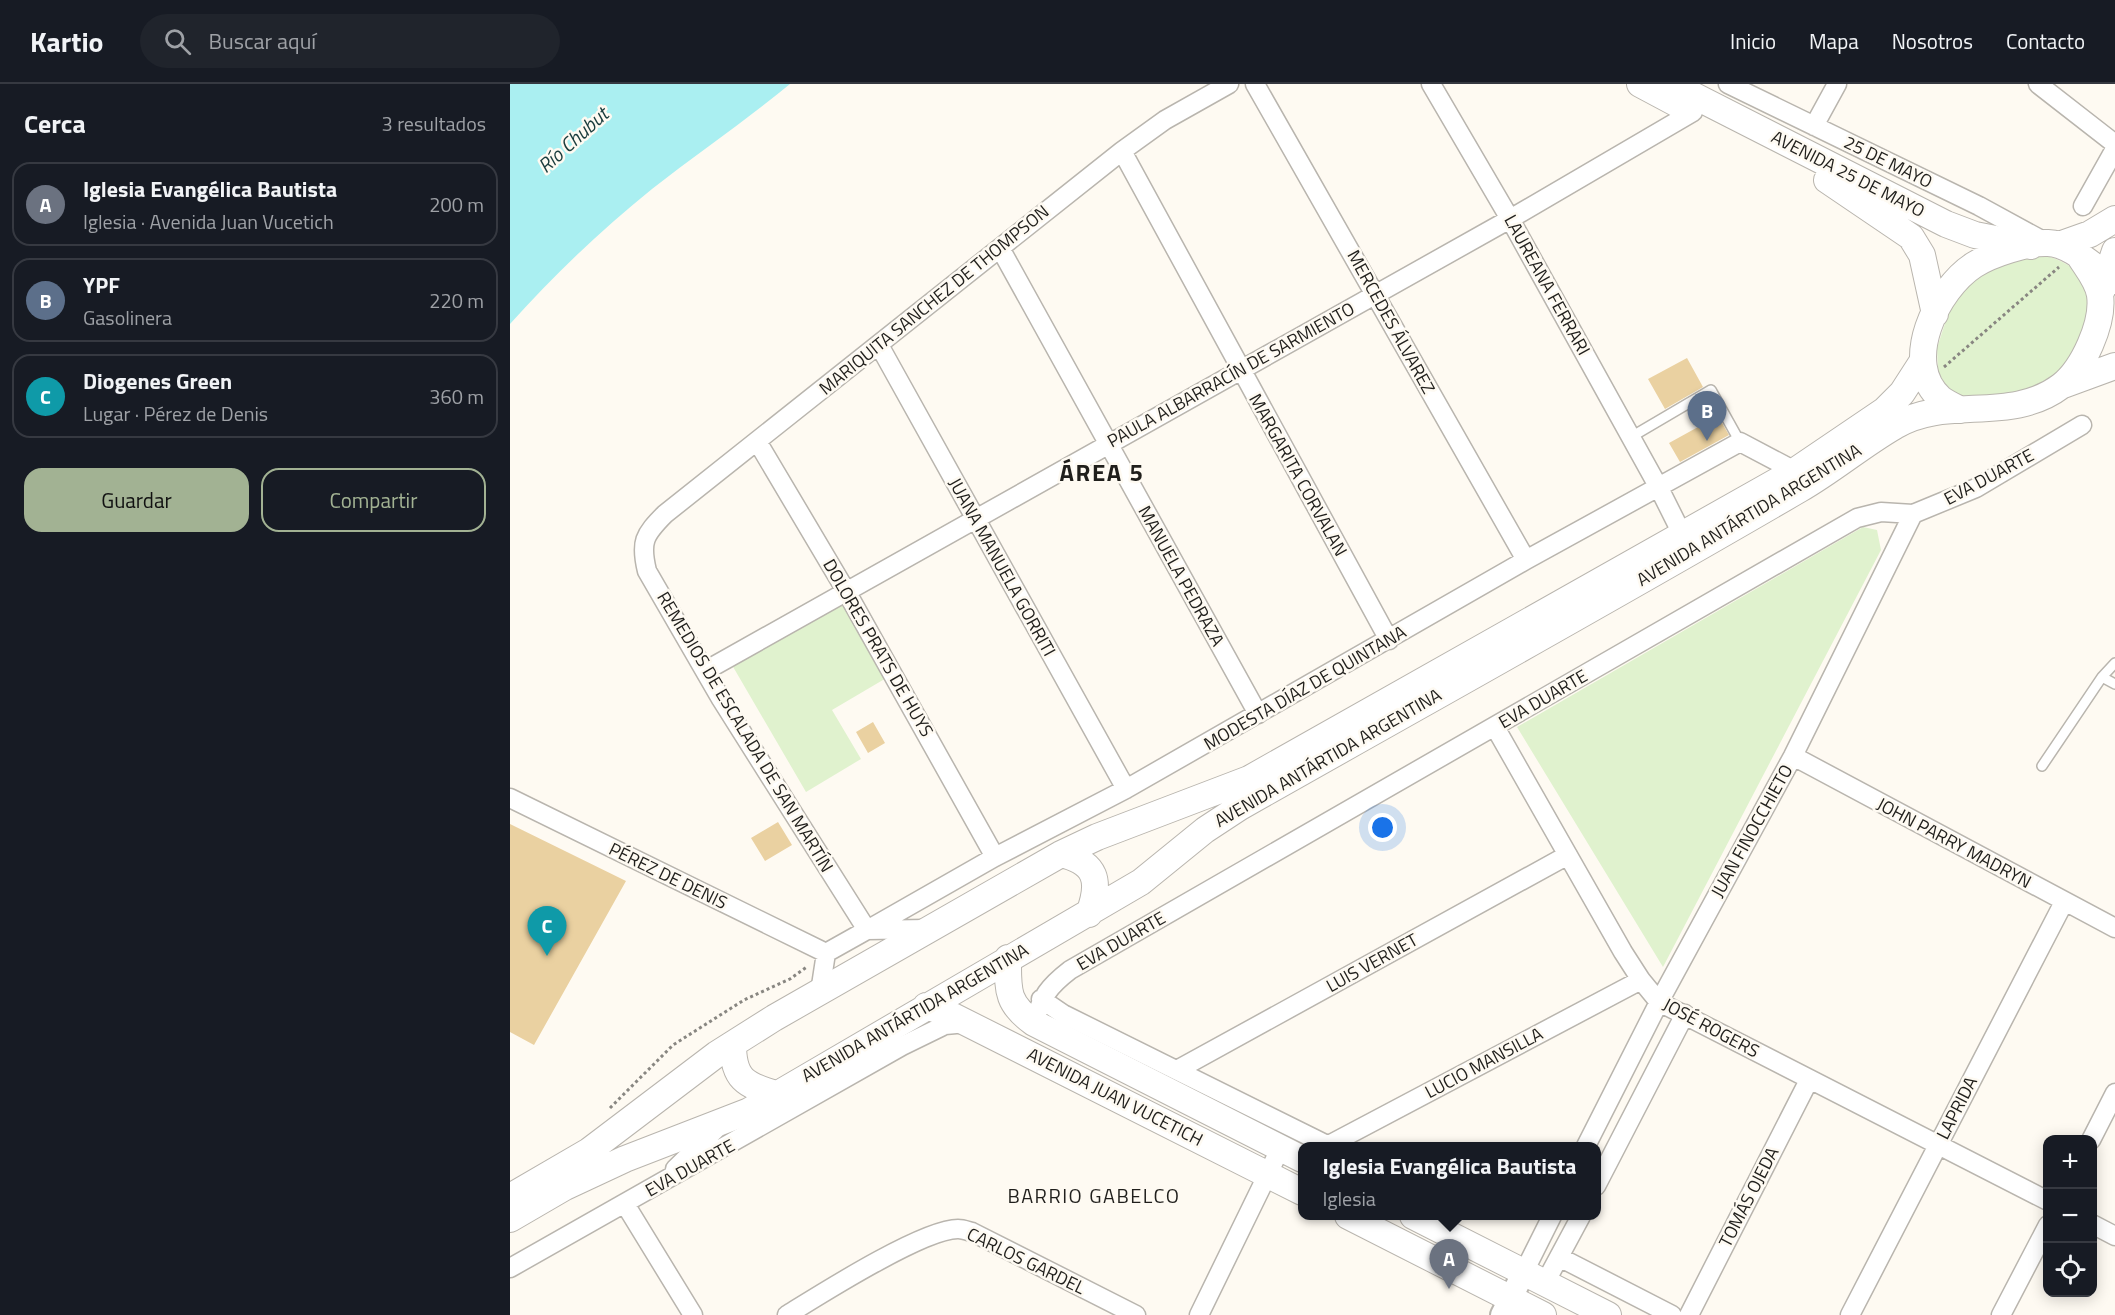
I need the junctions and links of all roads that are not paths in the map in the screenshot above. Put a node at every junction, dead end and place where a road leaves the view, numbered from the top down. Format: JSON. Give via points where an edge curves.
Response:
{"nodes":[{"id":1,"x":1229,"y":84,"type":"edge"},
{"id":2,"x":1255,"y":84,"type":"edge"},
{"id":3,"x":1431,"y":84,"type":"edge"},
{"id":4,"x":1640,"y":84,"type":"edge"},
{"id":5,"x":1671,"y":84,"type":"edge"},
{"id":6,"x":1728,"y":84,"type":"edge"},
{"id":7,"x":1837,"y":84,"type":"edge"},
{"id":8,"x":2038,"y":84,"type":"edge"},
{"id":9,"x":1693,"y":112,"type":"junction"},
{"id":10,"x":1814,"y":126,"type":"junction"},
{"id":11,"x":2115,"y":144,"type":"edge"},
{"id":12,"x":2115,"y":149,"type":"edge"},
{"id":13,"x":1122,"y":151,"type":"junction"},
{"id":14,"x":2083,"y":206,"type":"dead end"},
{"id":15,"x":1510,"y":219,"type":"junction"},
{"id":16,"x":2115,"y":219,"type":"edge"},
{"id":17,"x":1000,"y":248,"type":"junction"},
{"id":18,"x":2056,"y":250,"type":"junction"},
{"id":19,"x":2115,"y":251,"type":"edge"},
{"id":20,"x":2107,"y":284,"type":"edge"},
{"id":21,"x":1376,"y":293,"type":"junction"},
{"id":22,"x":1935,"y":314,"type":"junction"},
{"id":23,"x":879,"y":345,"type":"junction"},
{"id":24,"x":2115,"y":366,"type":"edge"},
{"id":25,"x":1239,"y":370,"type":"junction"},
{"id":26,"x":1925,"y":371,"type":"junction"},
{"id":27,"x":2062,"y":385,"type":"junction"},
{"id":28,"x":1961,"y":410,"type":"junction"},
{"id":29,"x":2082,"y":425,"type":"dead end"},
{"id":30,"x":1630,"y":436,"type":"junction"},
{"id":31,"x":757,"y":441,"type":"junction"},
{"id":32,"x":1740,"y":442,"type":"junction"},
{"id":33,"x":1107,"y":444,"type":"junction"},
{"id":34,"x":1795,"y":471,"type":"junction"},
{"id":35,"x":1659,"y":488,"type":"junction"},
{"id":36,"x":1913,"y":514,"type":"junction"},
{"id":37,"x":975,"y":519,"type":"junction"},
{"id":38,"x":649,"y":529,"type":"joint"},
{"id":39,"x":1682,"y":534,"type":"junction"},
{"id":40,"x":1526,"y":561,"type":"junction"},
{"id":41,"x":846,"y":591,"type":"junction"},
{"id":42,"x":1389,"y":640,"type":"junction"},
{"id":43,"x":2115,"y":663,"type":"edge"},
{"id":44,"x":705,"y":671,"type":"junction"},
{"id":45,"x":2102,"y":677,"type":"junction"},
{"id":46,"x":2115,"y":684,"type":"edge"},
{"id":47,"x":1258,"y":714,"type":"junction"},
{"id":48,"x":1495,"y":727,"type":"junction"},
{"id":49,"x":1793,"y":756,"type":"junction"},
{"id":50,"x":2042,"y":766,"type":"dead end"},
{"id":51,"x":1126,"y":789,"type":"junction"},
{"id":52,"x":510,"y":798,"type":"edge"},
{"id":53,"x":1061,"y":854,"type":"junction"},
{"id":54,"x":1568,"y":855,"type":"junction"},
{"id":55,"x":995,"y":857,"type":"junction"},
{"id":56,"x":2064,"y":902,"type":"junction"},
{"id":57,"x":1089,"y":914,"type":"junction"},
{"id":58,"x":2115,"y":928,"type":"edge"},
{"id":59,"x":929,"y":929,"type":"junction"},
{"id":60,"x":867,"y":930,"type":"junction"},
{"id":61,"x":826,"y":953,"type":"junction"},
{"id":62,"x":1008,"y":958,"type":"junction"},
{"id":63,"x":1641,"y":980,"type":"junction"},
{"id":64,"x":820,"y":992,"type":"junction"},
{"id":65,"x":1041,"y":999,"type":"junction"},
{"id":66,"x":1659,"y":1002,"type":"junction"},
{"id":67,"x":926,"y":1006,"type":"junction"},
{"id":68,"x":1685,"y":1014,"type":"junction"},
{"id":69,"x":967,"y":1023,"type":"junction"},
{"id":70,"x":1034,"y":1023,"type":"junction"},
{"id":71,"x":733,"y":1044,"type":"junction"},
{"id":72,"x":1177,"y":1070,"type":"junction"},
{"id":73,"x":1809,"y":1080,"type":"junction"},
{"id":74,"x":776,"y":1094,"type":"junction"},
{"id":75,"x":2115,"y":1094,"type":"edge"},
{"id":76,"x":723,"y":1123,"type":"junction"},
{"id":77,"x":2094,"y":1135,"type":"edge"},
{"id":78,"x":1320,"y":1142,"type":"edge"},
{"id":79,"x":1336,"y":1142,"type":"edge"},
{"id":80,"x":1588,"y":1142,"type":"edge"},
{"id":81,"x":1938,"y":1145,"type":"junction"},
{"id":82,"x":1291,"y":1154,"type":"edge"},
{"id":83,"x":1268,"y":1175,"type":"junction"},
{"id":84,"x":1601,"y":1176,"type":"edge"},
{"id":85,"x":657,"y":1186,"type":"junction"},
{"id":86,"x":1298,"y":1190,"type":"edge"},
{"id":87,"x":510,"y":1197,"type":"edge"},
{"id":88,"x":2043,"y":1199,"type":"edge"},
{"id":89,"x":625,"y":1204,"type":"junction"},
{"id":90,"x":510,"y":1219,"type":"edge"},
{"id":91,"x":1357,"y":1220,"type":"edge"},
{"id":92,"x":1423,"y":1220,"type":"edge"},
{"id":93,"x":1551,"y":1220,"type":"edge"},
{"id":94,"x":1578,"y":1220,"type":"edge"},
{"id":95,"x":2097,"y":1227,"type":"edge"},
{"id":96,"x":2043,"y":1235,"type":"edge"},
{"id":97,"x":2115,"y":1236,"type":"edge"},
{"id":98,"x":1559,"y":1257,"type":"junction"},
{"id":99,"x":510,"y":1268,"type":"edge"},
{"id":100,"x":1535,"y":1277,"type":"junction"},
{"id":101,"x":1523,"y":1310,"type":"edge"},
{"id":102,"x":693,"y":1315,"type":"edge"},
{"id":103,"x":788,"y":1315,"type":"edge"},
{"id":104,"x":1136,"y":1315,"type":"edge"},
{"id":105,"x":1199,"y":1315,"type":"edge"},
{"id":106,"x":1608,"y":1315,"type":"edge"},
{"id":107,"x":1672,"y":1315,"type":"edge"},
{"id":108,"x":1689,"y":1315,"type":"edge"},
{"id":109,"x":1850,"y":1315,"type":"edge"},
{"id":110,"x":2001,"y":1315,"type":"edge"}],
"edges":[{"from":1,"to":13,"type":"street","name":"MARIQUITA SANCHEZ DE THOMPSON","via":[[1165,120]]},
{"from":2,"to":21,"type":"street","name":"MERCEDES ÁLVAREZ"},
{"from":3,"to":15,"type":"street","name":"LAUREANA FERRARI"},
{"from":4,"to":9,"type":"main road","name":"AVENIDA 25 DE MAYO"},
{"from":5,"to":18,"type":"main road","name":"AVENIDA 25 DE MAYO","via":[[1946,224],[1975,235]]},
{"from":6,"to":10,"type":"street","name":"25 DE MAYO"},
{"from":7,"to":10,"type":"street"},
{"from":8,"to":11,"type":"street"},
{"from":9,"to":15,"type":"street","name":"PAULA ALBARRACÍN DE SARMIENTO"},
{"from":9,"to":22,"type":"main road","name":"AVENIDA 25 DE MAYO","via":[[1844,189],[1911,237],[1922,255]]},
{"from":10,"to":18,"type":"street","name":"25 DE MAYO"},
{"from":12,"to":14,"type":"street"},
{"from":13,"to":17,"type":"street","name":"MARIQUITA SANCHEZ DE THOMPSON"},
{"from":13,"to":25,"type":"street","name":"MARGARITA CORVALAN"},
{"from":15,"to":21,"type":"street","name":"PAULA ALBARRACÍN DE SARMIENTO"},
{"from":15,"to":30,"type":"street","name":"LAUREANA FERRARI"},
{"from":16,"to":18,"type":"main road"},
{"from":17,"to":23,"type":"street","name":"MARIQUITA SANCHEZ DE THOMPSON"},
{"from":17,"to":33,"type":"street","name":"MANUELA PEDRAZA"},
{"from":18,"to":20,"type":"main road","name":"AVENIDA 25 DE MAYO"},
{"from":18,"to":22,"type":"main road","via":[[1996,253],[1973,265],[1952,285]]},
{"from":19,"to":20,"type":"main road"},
{"from":20,"to":27,"type":"main road","via":[[2096,332],[2083,360]]},
{"from":21,"to":25,"type":"street","name":"PAULA ALBARRACÍN DE SARMIENTO"},
{"from":21,"to":40,"type":"street","name":"MERCEDES ÁLVAREZ"},
{"from":22,"to":26,"type":"main road","via":[[1927,331]]},
{"from":23,"to":31,"type":"street","name":"MARIQUITA SANCHEZ DE THOMPSON"},
{"from":23,"to":37,"type":"street","name":"JUANA MANUELA GORRITI"},
{"from":24,"to":27,"type":"main road"},
{"from":25,"to":33,"type":"street","name":"PAULA ALBARRACÍN DE SARMIENTO"},
{"from":25,"to":42,"type":"street","name":"MARGARITA CORVALAN"},
{"from":26,"to":28,"type":"main road","via":[[1941,398]]},
{"from":26,"to":34,"type":"main road","name":"AVENIDA ANTÁRTIDA ARGENTINA","via":[[1885,410]]},
{"from":27,"to":28,"type":"main road","name":"AVENIDA ANTÁRTIDA ARGENTINA","via":[[2023,405]]},
{"from":28,"to":57,"type":"main road","name":"AVENIDA ANTÁRTIDA ARGENTINA","via":[[1913,417],[1895,425],[1803,487],[1240,807],[1141,882]]},
{"from":29,"to":36,"type":"street","name":"EVA DUARTE","via":[[1976,488]]},
{"from":30,"to":32,"type":"lane","via":[[1712,390]]},
{"from":30,"to":35,"type":"street","name":"LAUREANA FERRARI"},
{"from":31,"to":38,"type":"street","name":"MARIQUITA SANCHEZ DE THOMPSON"},
{"from":31,"to":41,"type":"street","name":"DOLORES PRATS DE HUYS"},
{"from":32,"to":34,"type":"street"},
{"from":32,"to":35,"type":"street","name":"MODESTA DÍAZ DE QUINTANA"},
{"from":33,"to":37,"type":"street","name":"PAULA ALBARRACÍN DE SARMIENTO"},
{"from":33,"to":47,"type":"street","name":"MANUELA PEDRAZA"},
{"from":34,"to":39,"type":"main road","name":"AVENIDA ANTÁRTIDA ARGENTINA"},
{"from":35,"to":39,"type":"street","name":"LAUREANA FERRARI"},
{"from":35,"to":40,"type":"street","name":"MODESTA DÍAZ DE QUINTANA"},
{"from":36,"to":48,"type":"street","name":"EVA DUARTE","via":[[1881,512],[1857,518]]},
{"from":36,"to":49,"type":"street","name":"JUAN FINOCCHIETO"},
{"from":37,"to":41,"type":"street","name":"PAULA ALBARRACÍN DE SARMIENTO"},
{"from":37,"to":51,"type":"street","name":"JUANA MANUELA GORRITI"},
{"from":38,"to":44,"type":"street","name":"REMEDIOS DE ESCALADA DE SAN MARTÍN","via":[[642,548],[647,570]]},
{"from":39,"to":53,"type":"main road","name":"AVENIDA ANTÁRTIDA ARGENTINA","via":[[1249,779]]},
{"from":40,"to":42,"type":"street","name":"MODESTA DÍAZ DE QUINTANA"},
{"from":41,"to":44,"type":"street","name":"PAULA ALBARRACÍN DE SARMIENTO"},
{"from":41,"to":55,"type":"street","name":"DOLORES PRATS DE HUYS"},
{"from":42,"to":47,"type":"street","name":"MODESTA DÍAZ DE QUINTANA"},
{"from":43,"to":45,"type":"lane"},
{"from":44,"to":60,"type":"street","name":"REMEDIOS DE ESCALADA DE SAN MARTÍN"},
{"from":45,"to":46,"type":"lane"},
{"from":45,"to":50,"type":"lane"},
{"from":47,"to":51,"type":"street","name":"MODESTA DÍAZ DE QUINTANA"},
{"from":48,"to":54,"type":"street","name":"JOSÉ ROGERS"},
{"from":48,"to":65,"type":"street","name":"EVA DUARTE","via":[[1070,970]]},
{"from":49,"to":56,"type":"street","name":"JOHN PARRY MADRYN"},
{"from":49,"to":66,"type":"street","name":"JUAN FINOCCHIETO"},
{"from":51,"to":55,"type":"street","name":"MODESTA DÍAZ DE QUINTANA"},
{"from":52,"to":61,"type":"street","name":"PÉREZ DE DENIS"},
{"from":53,"to":57,"type":"main road","via":[[1085,863],[1091,871],[1096,895]]},
{"from":53,"to":59,"type":"main road","name":"AVENIDA ANTÁRTIDA ARGENTINA"},
{"from":54,"to":63,"type":"street","name":"JOSÉ ROGERS"},
{"from":54,"to":72,"type":"street","name":"LUIS VERNET"},
{"from":55,"to":60,"type":"street","name":"MODESTA DÍAZ DE QUINTANA"},
{"from":56,"to":58,"type":"street","name":"JOHN PARRY MADRYN"},
{"from":56,"to":81,"type":"street","name":"LAPRIDA"},
{"from":57,"to":62,"type":"main road","name":"AVENIDA ANTÁRTIDA ARGENTINA"},
{"from":59,"to":60,"type":"street"},
{"from":59,"to":64,"type":"main road","name":"AVENIDA ANTÁRTIDA ARGENTINA"},
{"from":60,"to":61,"type":"street","name":"MODESTA DÍAZ DE QUINTANA"},
{"from":61,"to":64,"type":"street"},
{"from":62,"to":67,"type":"main road","name":"AVENIDA ANTÁRTIDA ARGENTINA"},
{"from":62,"to":70,"type":"main road","name":"AVENIDA JUAN VUCETICH","via":[[1011,1001]]},
{"from":63,"to":66,"type":"street","name":"JOSÉ ROGERS"},
{"from":63,"to":79,"type":"street","name":"LUCIO MANSILLA"},
{"from":64,"to":71,"type":"main road","name":"AVENIDA ANTÁRTIDA ARGENTINA"},
{"from":65,"to":70,"type":"street","name":"EVA DUARTE"},
{"from":65,"to":72,"type":"street","via":[[1063,1014]]},
{"from":66,"to":68,"type":"street","name":"JOSÉ ROGERS"},
{"from":66,"to":80,"type":"street","name":"JUAN FINOCCHIETO"},
{"from":67,"to":69,"type":"main road","name":"AVENIDA JUAN VUCETICH"},
{"from":67,"to":74,"type":"main road","name":"AVENIDA ANTÁRTIDA ARGENTINA"},
{"from":68,"to":73,"type":"street","name":"JOSÉ ROGERS"},
{"from":68,"to":84,"type":"street"},
{"from":69,"to":83,"type":"main road","name":"AVENIDA JUAN VUCETICH"},
{"from":69,"to":85,"type":"street","name":"EVA DUARTE","via":[[945,1025],[902,1046]]},
{"from":70,"to":82,"type":"main road","name":"AVENIDA JUAN VUCETICH"},
{"from":71,"to":74,"type":"main road","via":[[736,1068],[746,1084]]},
{"from":71,"to":87,"type":"main road","name":"AVENIDA ANTÁRTIDA ARGENTINA","via":[[589,1151]]},
{"from":72,"to":78,"type":"street"},
{"from":73,"to":81,"type":"street","name":"JOSÉ ROGERS"},
{"from":73,"to":108,"type":"street","name":"TOMÁS OJEDA"},
{"from":74,"to":76,"type":"main road","name":"AVENIDA ANTÁRTIDA ARGENTINA"},
{"from":75,"to":77,"type":"street"},
{"from":76,"to":85,"type":"street"},
{"from":76,"to":90,"type":"main road","name":"AVENIDA ANTÁRTIDA ARGENTINA","via":[[625,1159]]},
{"from":81,"to":88,"type":"street","name":"JOSÉ ROGERS"},
{"from":81,"to":109,"type":"street","name":"LAPRIDA"},
{"from":82,"to":83,"type":"street"},
{"from":83,"to":86,"type":"main road","name":"AVENIDA JUAN VUCETICH"},
{"from":83,"to":105,"type":"street"},
{"from":85,"to":89,"type":"street","name":"EVA DUARTE"},
{"from":89,"to":99,"type":"street","name":"EVA DUARTE"},
{"from":89,"to":102,"type":"street"},
{"from":91,"to":101,"type":"main road"},
{"from":92,"to":100,"type":"main road"},
{"from":93,"to":100,"type":"street"},
{"from":94,"to":98,"type":"street"},
{"from":95,"to":97,"type":"street"},
{"from":96,"to":110,"type":"street"},
{"from":98,"to":100,"type":"street"},
{"from":98,"to":107,"type":"street"},
{"from":100,"to":101,"type":"street"},
{"from":100,"to":106,"type":"main road"},
{"from":103,"to":104,"type":"street","name":"CARLOS GARDEL","via":[[886,1257],[937,1233],[958,1229],[972,1232]]}]}
